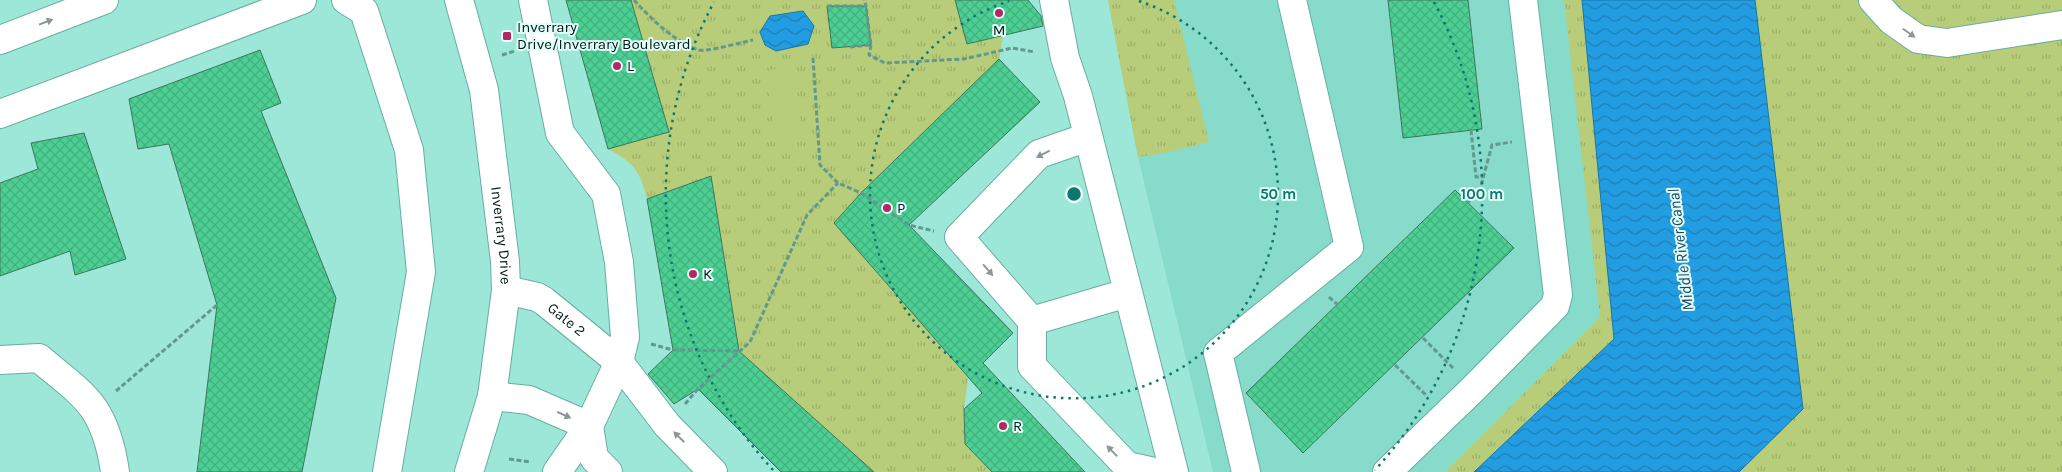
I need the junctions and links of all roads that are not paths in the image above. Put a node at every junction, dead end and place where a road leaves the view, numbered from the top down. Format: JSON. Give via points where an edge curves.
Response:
{"nodes":[{"id":1,"x":104,"y":0,"type":"edge"},
{"id":2,"x":302,"y":0,"type":"edge"},
{"id":3,"x":346,"y":0,"type":"edge"},
{"id":4,"x":460,"y":0,"type":"edge"},
{"id":5,"x":532,"y":0,"type":"edge"},
{"id":6,"x":1054,"y":0,"type":"edge"},
{"id":7,"x":1292,"y":0,"type":"edge"},
{"id":8,"x":1523,"y":0,"type":"edge"},
{"id":9,"x":1873,"y":0,"type":"edge"},
{"id":10,"x":2062,"y":25,"type":"edge"},
{"id":11,"x":0,"y":40,"type":"edge"},
{"id":12,"x":0,"y":114,"type":"edge"},
{"id":13,"x":1088,"y":137,"type":"junction"},
{"id":14,"x":506,"y":290,"type":"junction"},
{"id":15,"x":1127,"y":293,"type":"junction"},
{"id":16,"x":1032,"y":321,"type":"junction"},
{"id":17,"x":622,"y":349,"type":"junction"},
{"id":18,"x":0,"y":360,"type":"edge"},
{"id":19,"x":492,"y":396,"type":"junction"},
{"id":20,"x":589,"y":426,"type":"junction"},
{"id":21,"x":115,"y":472,"type":"edge"},
{"id":22,"x":387,"y":472,"type":"edge"},
{"id":23,"x":469,"y":472,"type":"edge"},
{"id":24,"x":557,"y":472,"type":"edge"},
{"id":25,"x":608,"y":472,"type":"edge"},
{"id":26,"x":713,"y":472,"type":"edge"},
{"id":27,"x":1154,"y":472,"type":"edge"},
{"id":28,"x":1174,"y":472,"type":"edge"},
{"id":29,"x":1246,"y":472,"type":"edge"},
{"id":30,"x":1387,"y":472,"type":"edge"}],
"edges":[{"from":11,"to":1,"type":"street","one_way":true},
{"from":2,"to":12,"type":"street"},
{"from":3,"to":22,"type":"street","via":[[364,11],[409,150],[421,272]]},
{"from":4,"to":14,"type":"street","name":"Inverrary Drive","via":[[484,90]]},
{"from":5,"to":17,"type":"street","via":[[560,133],[606,194],[619,262]]},
{"from":6,"to":13,"type":"street","via":[[1065,58]]},
{"from":7,"to":29,"type":"street","via":[[1350,247],[1218,353]]},
{"from":8,"to":30,"type":"street","via":[[1558,295],[1555,306]]},
{"from":9,"to":10,"type":"street","one_way":true,"via":[[1891,20],[1918,39],[1937,42]]},
{"from":13,"to":15,"type":"street"},
{"from":13,"to":16,"type":"street","one_way":true,"via":[[1039,154],[959,237]]},
{"from":14,"to":17,"type":"street","name":"Gate 2","via":[[537,297]]},
{"from":14,"to":19,"type":"street","name":"Inverrary Drive"},
{"from":15,"to":16,"type":"street"},
{"from":15,"to":28,"type":"street"},
{"from":27,"to":16,"type":"street","one_way":true,"via":[[1127,466],[1032,366]]},
{"from":17,"to":20,"type":"street"},
{"from":26,"to":17,"type":"street","name":"Gate 2","one_way":true,"via":[[667,425]]},
{"from":18,"to":21,"type":"street","via":[[39,358],[78,392],[94,410],[112,449]]},
{"from":19,"to":20,"type":"street","one_way":true,"via":[[529,400]]},
{"from":19,"to":23,"type":"street","name":"Inverrary Drive"},
{"from":20,"to":24,"type":"street"},
{"from":20,"to":25,"type":"street","via":[[594,458]]}]}
